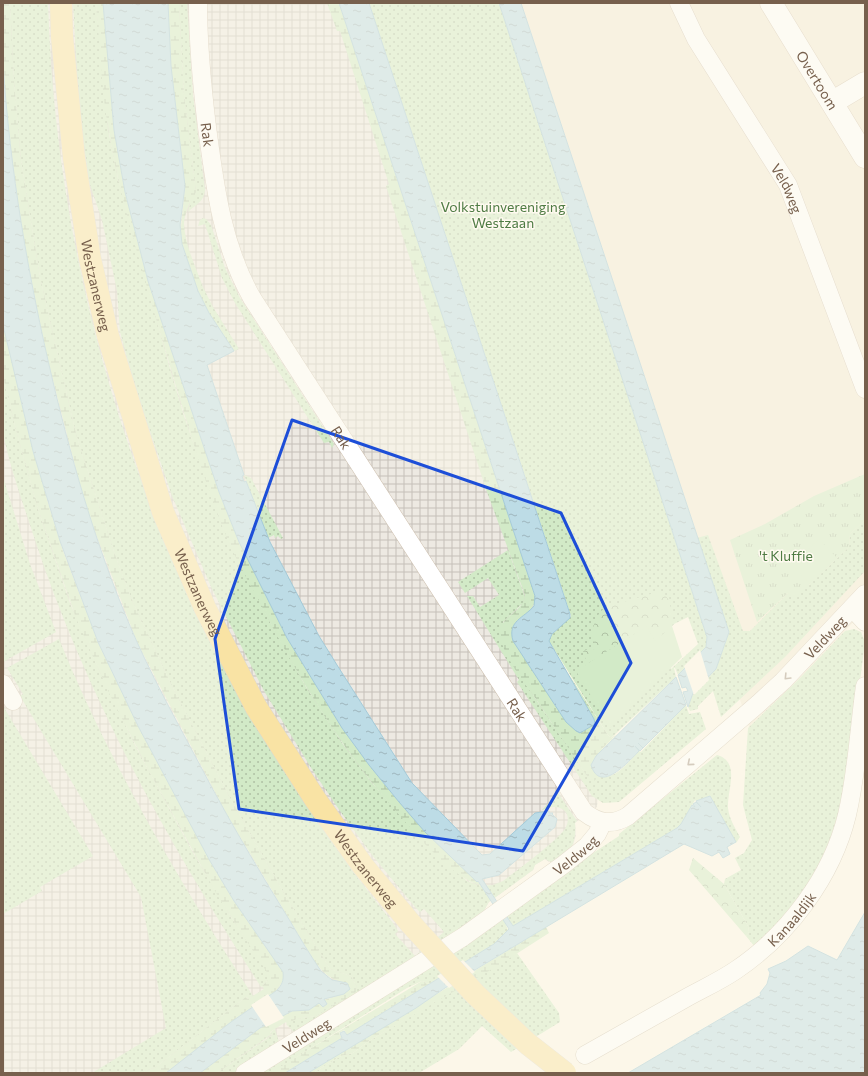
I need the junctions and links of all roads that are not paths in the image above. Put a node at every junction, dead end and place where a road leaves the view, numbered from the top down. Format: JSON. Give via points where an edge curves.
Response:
{"nodes":[{"id":1,"x":61,"y":3,"type":"edge"},
{"id":2,"x":198,"y":3,"type":"edge"},
{"id":3,"x":679,"y":3,"type":"edge"},
{"id":4,"x":771,"y":3,"type":"edge"},
{"id":5,"x":865,"y":83,"type":"edge"},
{"id":6,"x":833,"y":102,"type":"junction"},
{"id":7,"x":865,"y":156,"type":"edge"},
{"id":8,"x":865,"y":389,"type":"edge"},
{"id":9,"x":865,"y":594,"type":"edge"},
{"id":10,"x":852,"y":608,"type":"junction"},
{"id":11,"x":865,"y":622,"type":"edge"},
{"id":12,"x":3,"y":684,"type":"edge"},
{"id":13,"x":865,"y":686,"type":"edge"},
{"id":14,"x":13,"y":700,"type":"dead end"},
{"id":15,"x":603,"y":822,"type":"junction"},
{"id":16,"x":585,"y":1055,"type":"dead end"},
{"id":17,"x":246,"y":1073,"type":"edge"},
{"id":18,"x":564,"y":1073,"type":"edge"}],
"edges":[{"from":1,"to":18,"type":"main road","name":"Westzanerweg","bridge":true,"via":[[74,158],[90,259],[108,336],[163,512],[205,608],[256,707],[315,799],[363,866],[474,994]]},
{"from":2,"to":15,"type":"street","name":"Rak","via":[[201,66],[213,171],[224,234],[238,273],[579,806],[591,817]]},
{"from":3,"to":8,"type":"street","name":"Veldweg","via":[[696,39],[788,185]]},
{"from":4,"to":6,"type":"street","name":"Overtoom","via":[[794,44]]},
{"from":5,"to":6,"type":"street"},
{"from":6,"to":7,"type":"street","name":"Overtoom"},
{"from":9,"to":10,"type":"street","name":"Veldweg"},
{"from":10,"to":11,"type":"street"},
{"from":10,"to":15,"type":"street","name":"Veldweg","one_way":true,"via":[[783,681],[725,734],[628,816],[614,822]]},
{"from":12,"to":14,"type":"street"},
{"from":13,"to":16,"type":"street","name":"Kanaaldijk","via":[[847,816],[827,866],[799,910],[772,941],[736,970]]},
{"from":15,"to":17,"type":"street","name":"Veldweg","via":[[597,834],[586,846],[563,865],[463,937]]}]}
